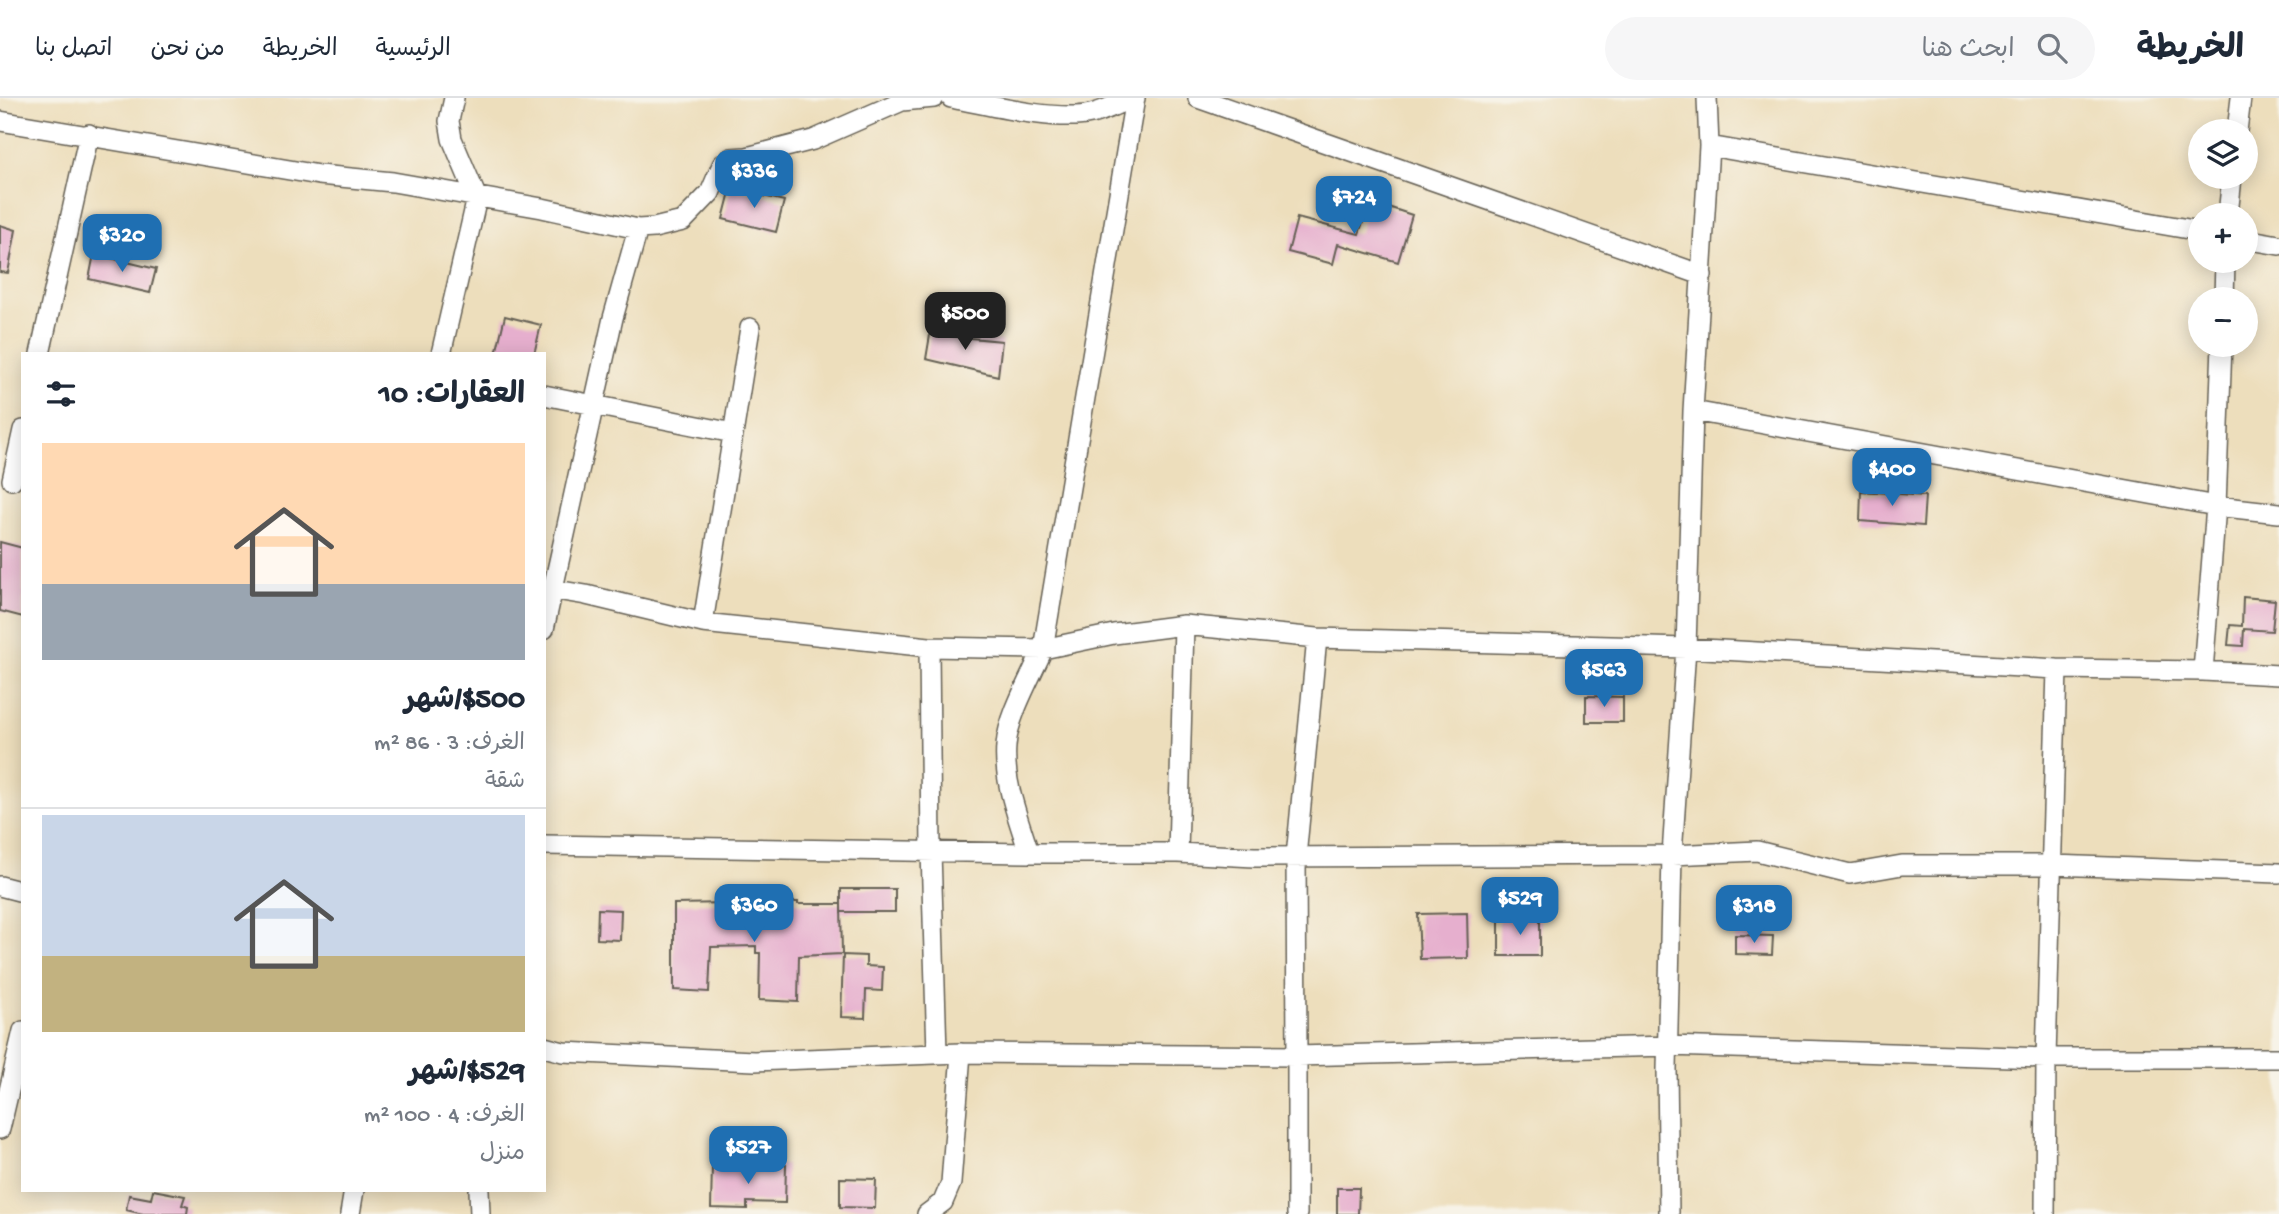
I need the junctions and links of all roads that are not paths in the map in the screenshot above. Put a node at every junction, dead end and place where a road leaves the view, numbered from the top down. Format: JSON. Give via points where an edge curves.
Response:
{"nodes":[{"id":1,"x":454,"y":98,"type":"edge"},
{"id":2,"x":934,"y":98,"type":"edge"},
{"id":3,"x":951,"y":98,"type":"edge"},
{"id":4,"x":1133,"y":98,"type":"edge"},
{"id":5,"x":1198,"y":98,"type":"edge"},
{"id":6,"x":1707,"y":98,"type":"edge"},
{"id":7,"x":2241,"y":98,"type":"edge"},
{"id":8,"x":991,"y":102,"type":"edge"},
{"id":9,"x":2238,"y":119,"type":"edge"},
{"id":10,"x":0,"y":121,"type":"edge"},
{"id":11,"x":89,"y":134,"type":"junction"},
{"id":12,"x":1709,"y":146,"type":"junction"},
{"id":13,"x":477,"y":198,"type":"junction"},
{"id":14,"x":638,"y":229,"type":"junction"},
{"id":15,"x":2188,"y":229,"type":"edge"},
{"id":16,"x":2258,"y":241,"type":"edge"},
{"id":17,"x":2279,"y":245,"type":"edge"},
{"id":18,"x":1702,"y":275,"type":"junction"},
{"id":19,"x":750,"y":328,"type":"dead end"},
{"id":20,"x":40,"y":352,"type":"edge"},
{"id":21,"x":440,"y":352,"type":"edge"},
{"id":22,"x":2222,"y":357,"type":"edge"},
{"id":23,"x":546,"y":395,"type":"edge"},
{"id":24,"x":594,"y":405,"type":"junction"},
{"id":25,"x":1693,"y":411,"type":"junction"},
{"id":26,"x":733,"y":433,"type":"junction"},
{"id":27,"x":21,"y":438,"type":"edge"},
{"id":28,"x":11,"y":480,"type":"edge"},
{"id":29,"x":2216,"y":506,"type":"junction"},
{"id":30,"x":2279,"y":513,"type":"edge"},
{"id":31,"x":548,"y":589,"type":"edge"},
{"id":32,"x":546,"y":609,"type":"edge"},
{"id":33,"x":703,"y":623,"type":"junction"},
{"id":34,"x":1184,"y":625,"type":"junction"},
{"id":35,"x":1317,"y":638,"type":"junction"},
{"id":36,"x":929,"y":647,"type":"junction"},
{"id":37,"x":1686,"y":648,"type":"junction"},
{"id":38,"x":1042,"y":649,"type":"junction"},
{"id":39,"x":2057,"y":669,"type":"junction"},
{"id":40,"x":2203,"y":671,"type":"junction"},
{"id":41,"x":2279,"y":675,"type":"edge"},
{"id":42,"x":546,"y":845,"type":"edge"},
{"id":43,"x":931,"y":851,"type":"junction"},
{"id":44,"x":1029,"y":853,"type":"junction"},
{"id":45,"x":1178,"y":853,"type":"junction"},
{"id":46,"x":1672,"y":855,"type":"junction"},
{"id":47,"x":1296,"y":857,"type":"junction"},
{"id":48,"x":2052,"y":865,"type":"junction"},
{"id":49,"x":2279,"y":873,"type":"edge"},
{"id":50,"x":0,"y":886,"type":"edge"},
{"id":51,"x":21,"y":891,"type":"edge"},
{"id":52,"x":21,"y":1041,"type":"edge"},
{"id":53,"x":1669,"y":1046,"type":"junction"},
{"id":54,"x":546,"y":1048,"type":"edge"},
{"id":55,"x":961,"y":1053,"type":"junction"},
{"id":56,"x":937,"y":1054,"type":"junction"},
{"id":57,"x":1297,"y":1056,"type":"junction"},
{"id":58,"x":2046,"y":1058,"type":"junction"},
{"id":59,"x":2279,"y":1058,"type":"edge"},
{"id":60,"x":9,"y":1102,"type":"edge"},
{"id":61,"x":0,"y":1129,"type":"edge"},
{"id":62,"x":479,"y":1192,"type":"edge"},
{"id":63,"x":480,"y":1214,"type":"edge"},
{"id":64,"x":927,"y":1214,"type":"edge"},
{"id":65,"x":1297,"y":1214,"type":"edge"},
{"id":66,"x":1669,"y":1214,"type":"edge"},
{"id":67,"x":2045,"y":1214,"type":"edge"}],
"edges":[{"from":1,"to":13,"type":"street","via":[[449,121],[452,139]]},
{"from":2,"to":14,"type":"street","via":[[902,101],[813,140],[731,158],[722,165],[710,193],[683,221]]},
{"from":3,"to":8,"type":"street"},
{"from":4,"to":8,"type":"street","via":[[1091,114],[1064,116]]},
{"from":4,"to":38,"type":"street"},
{"from":5,"to":18,"type":"street"},
{"from":6,"to":12,"type":"street"},
{"from":7,"to":9,"type":"street"},
{"from":10,"to":11,"type":"street"},
{"from":11,"to":13,"type":"street","via":[[319,176],[393,182]]},
{"from":11,"to":20,"type":"street"},
{"from":12,"to":15,"type":"street"},
{"from":12,"to":18,"type":"street"},
{"from":13,"to":14,"type":"street"},
{"from":13,"to":21,"type":"street"},
{"from":14,"to":24,"type":"street"},
{"from":16,"to":17,"type":"street"},
{"from":18,"to":25,"type":"street"},
{"from":19,"to":26,"type":"street"},
{"from":22,"to":29,"type":"street"},
{"from":23,"to":24,"type":"street"},
{"from":24,"to":26,"type":"street"},
{"from":24,"to":31,"type":"street"},
{"from":25,"to":29,"type":"street"},
{"from":25,"to":37,"type":"street"},
{"from":26,"to":33,"type":"street"},
{"from":27,"to":28,"type":"street"},
{"from":29,"to":30,"type":"street"},
{"from":29,"to":40,"type":"street"},
{"from":31,"to":32,"type":"street"},
{"from":31,"to":33,"type":"street"},
{"from":33,"to":36,"type":"street"},
{"from":34,"to":35,"type":"street"},
{"from":34,"to":38,"type":"street"},
{"from":34,"to":45,"type":"street"},
{"from":35,"to":37,"type":"street"},
{"from":35,"to":47,"type":"street"},
{"from":36,"to":38,"type":"street"},
{"from":36,"to":43,"type":"street"},
{"from":37,"to":39,"type":"street"},
{"from":37,"to":46,"type":"street"},
{"from":38,"to":44,"type":"street","via":[[1006,745],[1006,769]]},
{"from":39,"to":40,"type":"street"},
{"from":39,"to":48,"type":"street"},
{"from":40,"to":41,"type":"street"},
{"from":42,"to":43,"type":"street"},
{"from":43,"to":44,"type":"street"},
{"from":43,"to":56,"type":"street"},
{"from":44,"to":45,"type":"street"},
{"from":45,"to":47,"type":"street"},
{"from":46,"to":47,"type":"street"},
{"from":46,"to":48,"type":"street","via":[[1757,851],[1850,874],[1902,865]]},
{"from":46,"to":53,"type":"street"},
{"from":47,"to":57,"type":"street"},
{"from":48,"to":49,"type":"street"},
{"from":48,"to":58,"type":"street"},
{"from":50,"to":51,"type":"street"},
{"from":52,"to":60,"type":"street"},
{"from":53,"to":57,"type":"street"},
{"from":53,"to":58,"type":"street"},
{"from":53,"to":66,"type":"street"},
{"from":54,"to":56,"type":"street","via":[[754,1060]]},
{"from":55,"to":56,"type":"street"},
{"from":55,"to":57,"type":"street"},
{"from":55,"to":64,"type":"street","via":[[951,1184],[943,1202]]},
{"from":57,"to":65,"type":"street"},
{"from":58,"to":59,"type":"street"},
{"from":58,"to":67,"type":"street"},
{"from":60,"to":61,"type":"street"},
{"from":62,"to":63,"type":"street"}]}
